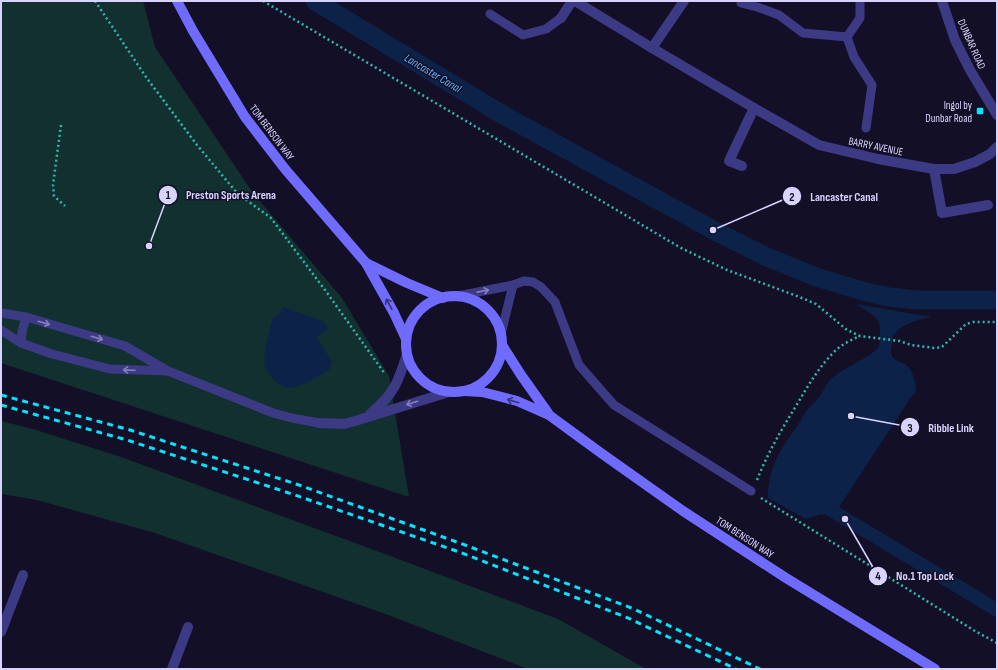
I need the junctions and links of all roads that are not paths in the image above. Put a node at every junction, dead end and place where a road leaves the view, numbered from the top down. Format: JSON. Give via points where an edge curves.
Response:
{"nodes":[{"id":1,"x":177,"y":1,"type":"edge"},
{"id":2,"x":572,"y":1,"type":"edge"},
{"id":3,"x":575,"y":1,"type":"edge"},
{"id":4,"x":741,"y":1,"type":"edge"},
{"id":5,"x":860,"y":1,"type":"edge"},
{"id":6,"x":942,"y":1,"type":"edge"},
{"id":7,"x":681,"y":3,"type":"edge"},
{"id":8,"x":490,"y":14,"type":"dead end"},
{"id":9,"x":562,"y":18,"type":"joint"},
{"id":10,"x":847,"y":37,"type":"junction"},
{"id":11,"x":652,"y":48,"type":"junction"},
{"id":12,"x":754,"y":108,"type":"junction"},
{"id":13,"x":997,"y":116,"type":"edge"},
{"id":14,"x":866,"y":128,"type":"dead end"},
{"id":15,"x":997,"y":147,"type":"edge"},
{"id":16,"x":742,"y":166,"type":"dead end"},
{"id":17,"x":934,"y":169,"type":"junction"},
{"id":18,"x":988,"y":205,"type":"dead end"},
{"id":19,"x":366,"y":263,"type":"junction"},
{"id":20,"x":513,"y":285,"type":"junction"},
{"id":21,"x":448,"y":297,"type":"junction"},
{"id":22,"x":1,"y":313,"type":"edge"},
{"id":23,"x":26,"y":318,"type":"junction"},
{"id":24,"x":1,"y":330,"type":"edge"},
{"id":25,"x":501,"y":334,"type":"junction"},
{"id":26,"x":406,"y":339,"type":"junction"},
{"id":27,"x":21,"y":343,"type":"junction"},
{"id":28,"x":502,"y":345,"type":"junction"},
{"id":29,"x":407,"y":354,"type":"junction"},
{"id":30,"x":168,"y":371,"type":"junction"},
{"id":31,"x":449,"y":392,"type":"junction"},
{"id":32,"x":464,"y":392,"type":"junction"},
{"id":33,"x":549,"y":414,"type":"junction"},
{"id":34,"x":367,"y":417,"type":"junction"},
{"id":35,"x":319,"y":423,"type":"joint"},
{"id":36,"x":751,"y":491,"type":"road end"},
{"id":37,"x":23,"y":575,"type":"dead end"},
{"id":38,"x":188,"y":626,"type":"dead end"},
{"id":39,"x":1,"y":632,"type":"edge"},
{"id":40,"x":172,"y":669,"type":"edge"},
{"id":41,"x":935,"y":669,"type":"edge"}],
"edges":[{"from":1,"to":19,"type":"main road","name":"TOM BENSON WAY","via":[[244,117]]},
{"from":2,"to":9,"type":"street"},
{"from":3,"to":11,"type":"street","name":"BARRY AVENUE"},
{"from":4,"to":10,"type":"lane","via":[[779,15],[803,33]]},
{"from":5,"to":10,"type":"lane","via":[[860,18]]},
{"from":6,"to":13,"type":"street","name":"DUNBAR ROAD","via":[[955,40]]},
{"from":7,"to":11,"type":"street"},
{"from":8,"to":9,"type":"lane","via":[[523,35],[546,29]]},
{"from":10,"to":14,"type":"lane","via":[[854,57],[872,84]]},
{"from":11,"to":12,"type":"street","name":"BARRY AVENUE"},
{"from":12,"to":16,"type":"street","via":[[730,161]]},
{"from":12,"to":17,"type":"street","name":"BARRY AVENUE","via":[[819,145]]},
{"from":15,"to":17,"type":"street","name":"BARRY AVENUE","via":[[975,162],[954,169]]},
{"from":17,"to":18,"type":"street","via":[[942,213]]},
{"from":19,"to":21,"type":"main road","name":"TOM BENSON WAY","via":[[407,283]]},
{"from":26,"to":19,"type":"main road","name":"TOM BENSON WAY","one_way":true},
{"from":21,"to":20,"type":"lane","one_way":true},
{"from":20,"to":25,"type":"lane"},
{"from":20,"to":36,"type":"lane","via":[[524,281],[532,282],[541,287],[555,302],[578,365],[614,405]]},
{"from":21,"to":25,"type":"main road","via":[[469,299],[484,306],[495,319]]},
{"from":21,"to":26,"type":"main road","via":[[429,303],[418,313],[410,325]]},
{"from":22,"to":23,"type":"lane"},
{"from":23,"to":27,"type":"lane"},
{"from":23,"to":30,"type":"lane","one_way":true,"via":[[125,346]]},
{"from":24,"to":27,"type":"lane"},
{"from":25,"to":28,"type":"main road"},
{"from":26,"to":29,"type":"main road"},
{"from":30,"to":27,"type":"lane","one_way":true,"via":[[110,369]]},
{"from":28,"to":32,"type":"main road","via":[[499,360],[491,375],[479,385]]},
{"from":28,"to":33,"type":"main road","name":"TOM BENSON WAY","via":[[520,375]]},
{"from":29,"to":31,"type":"main road","via":[[412,368],[422,380],[434,388]]},
{"from":29,"to":34,"type":"street","via":[[395,387],[387,399]]},
{"from":30,"to":35,"type":"lane","via":[[274,413]]},
{"from":31,"to":32,"type":"main road"},
{"from":31,"to":34,"type":"street","one_way":true},
{"from":33,"to":32,"type":"main road","name":"TOM BENSON WAY","one_way":true,"via":[[498,396],[482,392]]},
{"from":33,"to":41,"type":"main road","name":"TOM BENSON WAY","via":[[683,511],[773,570]]},
{"from":34,"to":35,"type":"street","via":[[344,424]]},
{"from":37,"to":39,"type":"street"},
{"from":38,"to":40,"type":"street"}]}
